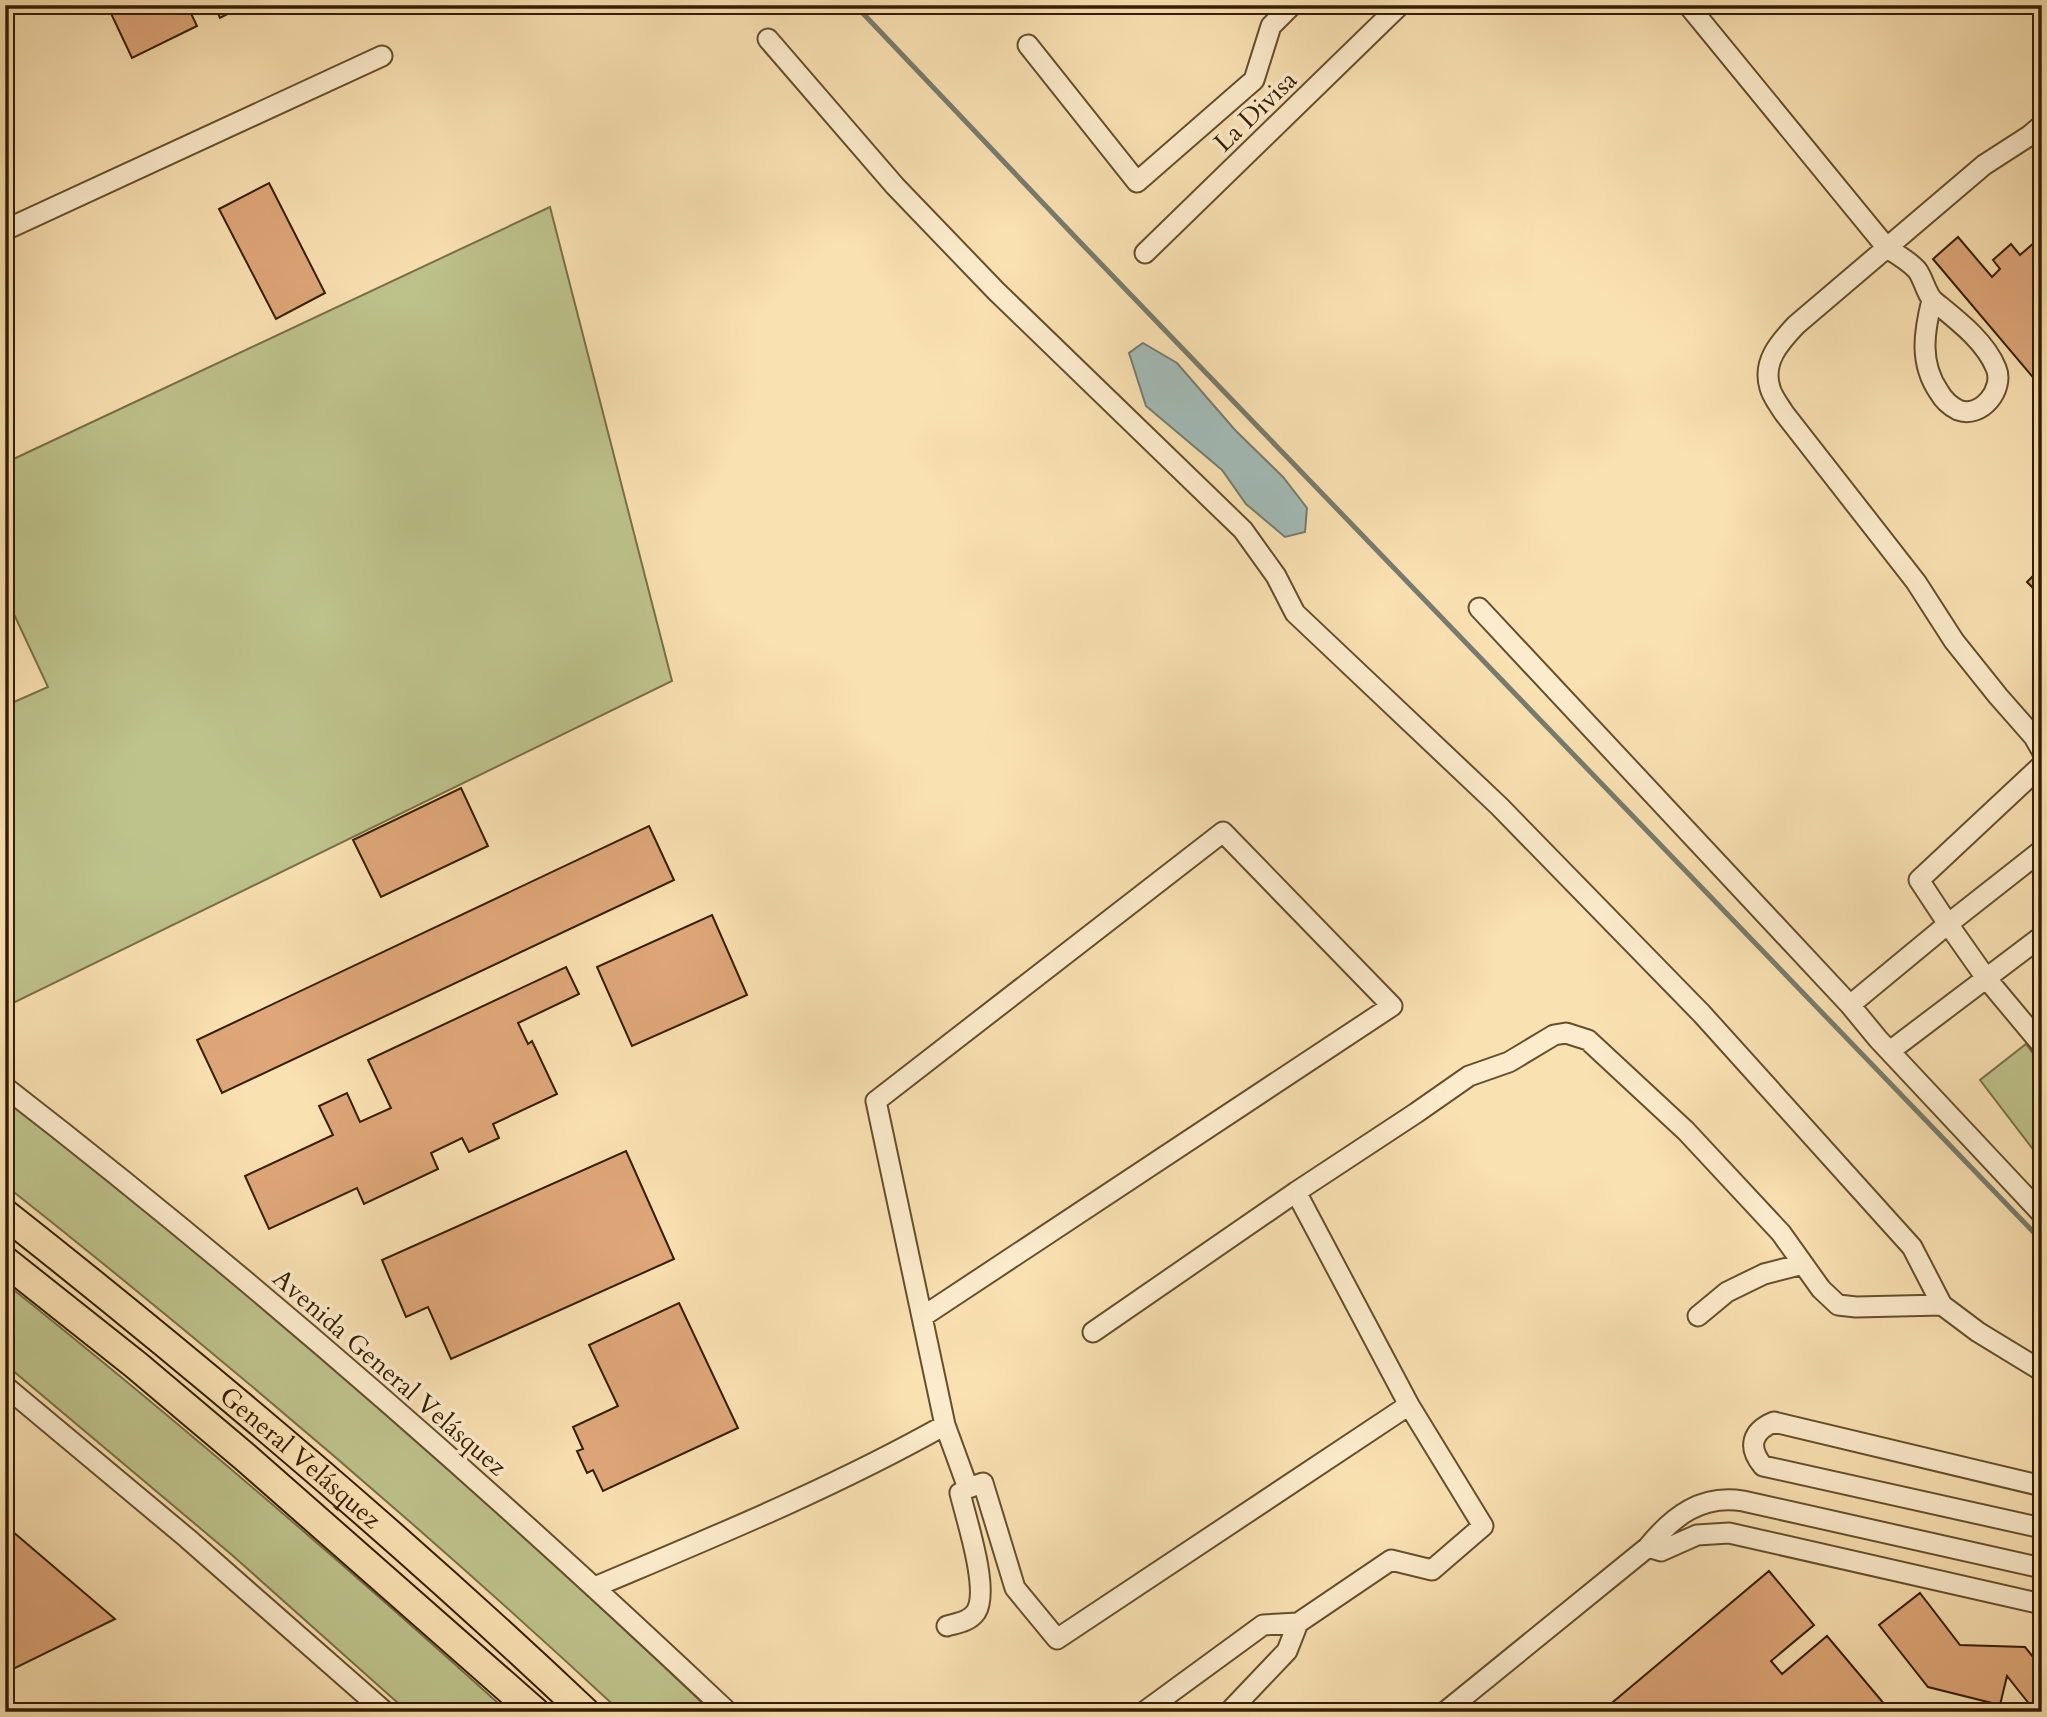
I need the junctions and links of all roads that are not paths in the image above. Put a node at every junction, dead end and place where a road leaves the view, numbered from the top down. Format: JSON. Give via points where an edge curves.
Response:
{"nodes":[{"id":1,"x":1292,"y":5,"type":"edge"},
{"id":2,"x":1400,"y":5,"type":"edge"},
{"id":3,"x":1688,"y":5,"type":"edge"},
{"id":4,"x":768,"y":39,"type":"dead end"},
{"id":5,"x":1028,"y":46,"type":"dead end"},
{"id":6,"x":382,"y":56,"type":"dead end"},
{"id":7,"x":2042,"y":125,"type":"edge"},
{"id":8,"x":5,"y":230,"type":"edge"},
{"id":9,"x":1887,"y":248,"type":"junction"},
{"id":10,"x":1144,"y":253,"type":"dead end"},
{"id":11,"x":1932,"y":300,"type":"junction"},
{"id":12,"x":1479,"y":608,"type":"dead end"},
{"id":13,"x":2042,"y":751,"type":"edge"},
{"id":14,"x":2042,"y":765,"type":"edge"},
{"id":15,"x":2042,"y":850,"type":"edge"},
{"id":16,"x":1948,"y":924,"type":"junction"},
{"id":17,"x":2042,"y":936,"type":"edge"},
{"id":18,"x":1986,"y":978,"type":"junction"},
{"id":19,"x":1850,"y":1005,"type":"junction"},
{"id":20,"x":2042,"y":1045,"type":"edge"},
{"id":21,"x":1890,"y":1051,"type":"junction"},
{"id":22,"x":5,"y":1087,"type":"edge"},
{"id":23,"x":1296,"y":1192,"type":"junction"},
{"id":24,"x":5,"y":1214,"type":"edge"},
{"id":25,"x":2042,"y":1214,"type":"edge"},
{"id":26,"x":5,"y":1261,"type":"edge"},
{"id":27,"x":1803,"y":1264,"type":"junction"},
{"id":28,"x":1942,"y":1305,"type":"junction"},
{"id":29,"x":1698,"y":1316,"type":"dead end"},
{"id":30,"x":922,"y":1317,"type":"junction"},
{"id":31,"x":1093,"y":1332,"type":"dead end"},
{"id":32,"x":2042,"y":1371,"type":"edge"},
{"id":33,"x":5,"y":1386,"type":"edge"},
{"id":34,"x":1409,"y":1405,"type":"junction"},
{"id":35,"x":945,"y":1425,"type":"junction"},
{"id":36,"x":2042,"y":1486,"type":"edge"},
{"id":37,"x":968,"y":1488,"type":"junction"},
{"id":38,"x":2042,"y":1528,"type":"edge"},
{"id":39,"x":1648,"y":1547,"type":"junction"},
{"id":40,"x":2042,"y":1568,"type":"edge"},
{"id":41,"x":595,"y":1587,"type":"junction"},
{"id":42,"x":2042,"y":1604,"type":"edge"},
{"id":43,"x":1298,"y":1623,"type":"junction"},
{"id":44,"x":947,"y":1626,"type":"dead end"},
{"id":45,"x":385,"y":1712,"type":"edge"},
{"id":46,"x":534,"y":1712,"type":"edge"},
{"id":47,"x":585,"y":1712,"type":"edge"},
{"id":48,"x":727,"y":1712,"type":"edge"},
{"id":49,"x":1144,"y":1712,"type":"edge"},
{"id":50,"x":1229,"y":1712,"type":"edge"},
{"id":51,"x":1445,"y":1712,"type":"edge"}],
"edges":[{"from":1,"to":5,"type":"street","via":[[1271,26],[1254,80],[1137,182]]},
{"from":2,"to":10,"type":"street","name":"La Divisa"},
{"from":3,"to":9,"type":"street"},
{"from":4,"to":28,"type":"street","via":[[895,186],[996,292],[1243,530],[1276,576],[1295,613],[1499,806],[1702,1014],[1912,1247]]},
{"from":6,"to":8,"type":"street"},
{"from":7,"to":9,"type":"street","via":[[1984,165]]},
{"from":9,"to":11,"type":"street","via":[[1916,268]]},
{"from":9,"to":13,"type":"street","via":[[1778,344],[1768,365],[1770,389],[1916,582],[1954,640]]},
{"from":11,"to":11,"type":"street","via":[[1924,349],[1933,384],[1959,410],[1982,407],[1997,387],[1997,369],[1960,322]]},
{"from":12,"to":19,"type":"street"},
{"from":14,"to":16,"type":"street","via":[[1919,880]]},
{"from":15,"to":16,"type":"street"},
{"from":16,"to":18,"type":"street"},
{"from":16,"to":19,"type":"street"},
{"from":17,"to":18,"type":"street"},
{"from":18,"to":20,"type":"street"},
{"from":18,"to":21,"type":"street"},
{"from":19,"to":21,"type":"street"},
{"from":21,"to":25,"type":"street"},
{"from":22,"to":41,"type":"street","name":"Avenida General Velásquez","via":[[312,1337]]},
{"from":23,"to":27,"type":"street","via":[[1469,1076],[1566,1033],[1588,1040],[1686,1132],[1781,1233]]},
{"from":23,"to":31,"type":"street"},
{"from":23,"to":34,"type":"street"},
{"from":24,"to":47,"type":"highway","name":"General Velásquez","via":[[276,1435]]},
{"from":26,"to":46,"type":"highway","name":"General Velásquez","via":[[245,1457]]},
{"from":27,"to":28,"type":"street","via":[[1838,1305]]},
{"from":27,"to":29,"type":"street","via":[[1763,1274],[1727,1292]]},
{"from":28,"to":32,"type":"street"},
{"from":30,"to":30,"type":"street","via":[[876,1101],[1223,832],[1392,1006]]},
{"from":30,"to":35,"type":"street"},
{"from":33,"to":45,"type":"street"},
{"from":34,"to":37,"type":"street","via":[[1057,1639],[1015,1588],[983,1483]]},
{"from":34,"to":43,"type":"street","via":[[1483,1527],[1432,1570],[1391,1560]]},
{"from":35,"to":37,"type":"street"},
{"from":35,"to":41,"type":"street","via":[[886,1458]]},
{"from":36,"to":38,"type":"street","via":[[1773,1422],[1755,1437],[1755,1452],[1763,1466]]},
{"from":37,"to":44,"type":"street","via":[[960,1493],[981,1582],[979,1601],[967,1620]]},
{"from":39,"to":40,"type":"street","via":[[1680,1516],[1712,1500],[1728,1499]]},
{"from":39,"to":42,"type":"street","via":[[1661,1551],[1697,1535],[1729,1533]]},
{"from":39,"to":51,"type":"street"},
{"from":41,"to":48,"type":"street","name":"Avenida General Velásquez"},
{"from":43,"to":49,"type":"street","via":[[1263,1625]]},
{"from":43,"to":50,"type":"street","via":[[1287,1651]]}]}
